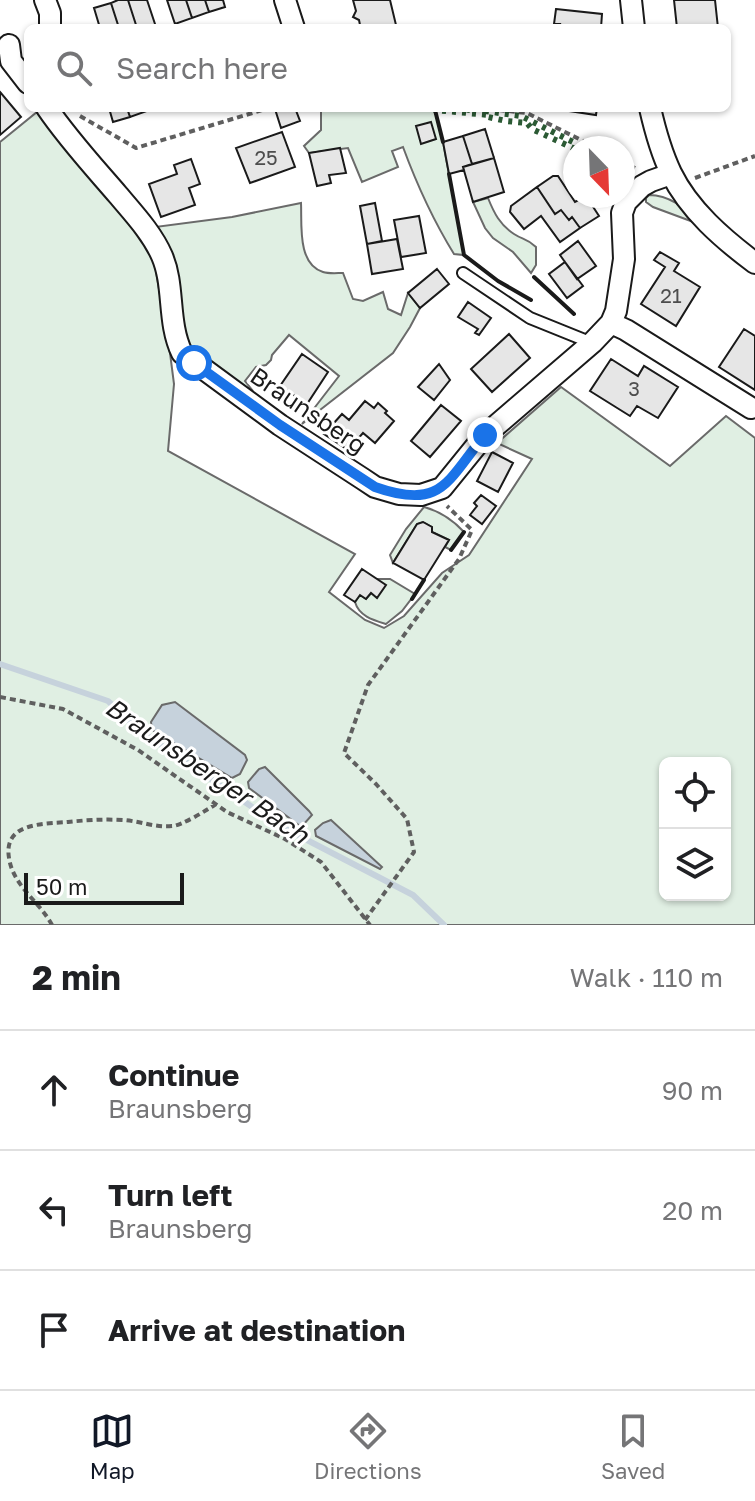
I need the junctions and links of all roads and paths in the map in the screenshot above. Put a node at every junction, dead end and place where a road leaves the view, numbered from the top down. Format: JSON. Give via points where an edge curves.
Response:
{"nodes":[{"id":1,"x":45,"y":0,"type":"edge"},
{"id":2,"x":285,"y":0,"type":"edge"},
{"id":3,"x":631,"y":0,"type":"edge"},
{"id":4,"x":50,"y":24,"type":"edge"},
{"id":5,"x":293,"y":24,"type":"edge"},
{"id":6,"x":634,"y":24,"type":"edge"},
{"id":7,"x":12,"y":44,"type":"edge"},
{"id":8,"x":24,"y":78,"type":"edge"},
{"id":9,"x":50,"y":112,"type":"edge"},
{"id":10,"x":77,"y":112,"type":"edge"},
{"id":11,"x":256,"y":112,"type":"edge"},
{"id":12,"x":517,"y":112,"type":"edge"},
{"id":13,"x":651,"y":112,"type":"edge"},
{"id":14,"x":573,"y":136,"type":"edge"},
{"id":15,"x":755,"y":156,"type":"edge"},
{"id":16,"x":671,"y":174,"type":"junction"},
{"id":17,"x":695,"y":178,"type":"dead end"},
{"id":18,"x":755,"y":263,"type":"edge"},
{"id":19,"x":463,"y":273,"type":"dead end"},
{"id":20,"x":611,"y":323,"type":"junction"},
{"id":21,"x":592,"y":343,"type":"junction"},
{"id":22,"x":751,"y":408,"type":"dead end"},
{"id":23,"x":461,"y":518,"type":"dead end"},
{"id":24,"x":0,"y":697,"type":"edge"},
{"id":25,"x":216,"y":804,"type":"junction"},
{"id":26,"x":365,"y":920,"type":"junction"},
{"id":27,"x":52,"y":925,"type":"edge"},
{"id":28,"x":370,"y":925,"type":"edge"}],
"edges":[{"from":1,"to":4,"type":"street"},
{"from":2,"to":5,"type":"street"},
{"from":3,"to":6,"type":"street"},
{"from":7,"to":8,"type":"street","via":[[11,61]]},
{"from":9,"to":21,"type":"street","name":"Braunsberg","via":[[156,244],[167,270],[174,332],[182,353],[375,487],[421,495],[442,488],[485,435]]},
{"from":10,"to":11,"type":"path","via":[[136,148]]},
{"from":12,"to":14,"type":"path"},
{"from":13,"to":16,"type":"street"},
{"from":15,"to":17,"type":"path"},
{"from":16,"to":18,"type":"street","via":[[715,230]]},
{"from":16,"to":20,"type":"street","name":"Braunsberg","via":[[642,186],[626,202],[621,225],[623,275]]},
{"from":19,"to":21,"type":"lane","via":[[530,318]]},
{"from":20,"to":21,"type":"street","name":"Braunsberg"},
{"from":20,"to":22,"type":"street"},
{"from":23,"to":26,"type":"path","via":[[472,530],[459,559],[368,685],[344,753],[407,819],[414,852]]},
{"from":24,"to":25,"type":"path","via":[[63,709],[138,750]]},
{"from":25,"to":26,"type":"path","via":[[321,862]]},
{"from":25,"to":27,"type":"path","via":[[176,827],[90,819],[22,829],[13,838],[9,861]]},
{"from":26,"to":28,"type":"path"}]}
